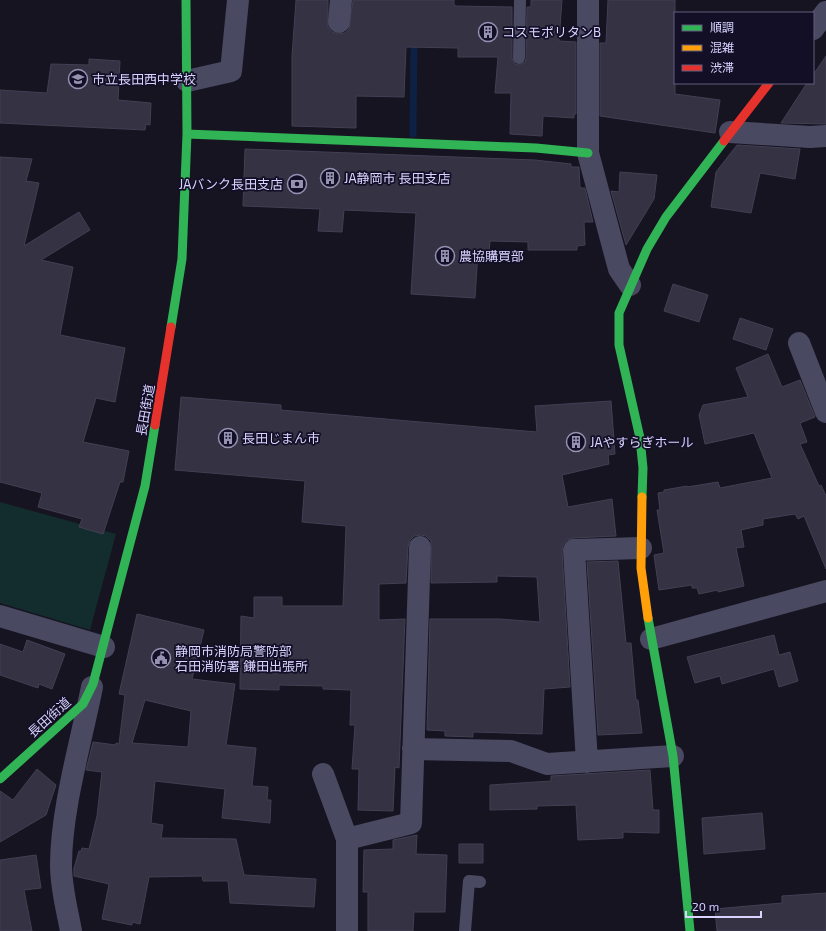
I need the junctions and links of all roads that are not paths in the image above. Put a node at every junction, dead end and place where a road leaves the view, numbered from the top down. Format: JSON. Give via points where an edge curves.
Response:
{"nodes":[{"id":1,"x":186,"y":0,"type":"edge"},
{"id":2,"x":238,"y":0,"type":"edge"},
{"id":3,"x":341,"y":0,"type":"edge"},
{"id":4,"x":520,"y":0,"type":"edge"},
{"id":5,"x":588,"y":0,"type":"edge"},
{"id":6,"x":826,"y":12,"type":"edge"},
{"id":7,"x":339,"y":22,"type":"dead end"},
{"id":8,"x":814,"y":27,"type":"edge"},
{"id":9,"x":519,"y":58,"type":"dead end"},
{"id":10,"x":187,"y":81,"type":"junction"},
{"id":11,"x":768,"y":84,"type":"edge"},
{"id":12,"x":730,"y":132,"type":"junction"},
{"id":13,"x":187,"y":134,"type":"junction"},
{"id":14,"x":826,"y":136,"type":"edge"},
{"id":15,"x":588,"y":153,"type":"junction"},
{"id":16,"x":630,"y":285,"type":"junction"},
{"id":17,"x":799,"y":343,"type":"dead end"},
{"id":18,"x":826,"y":412,"type":"edge"},
{"id":19,"x":420,"y":547,"type":"dead end"},
{"id":20,"x":642,"y":548,"type":"junction"},
{"id":21,"x":826,"y":591,"type":"edge"},
{"id":22,"x":0,"y":616,"type":"edge"},
{"id":23,"x":651,"y":639,"type":"junction"},
{"id":24,"x":104,"y":647,"type":"junction"},
{"id":25,"x":93,"y":684,"type":"junction"},
{"id":26,"x":413,"y":748,"type":"junction"},
{"id":27,"x":673,"y":756,"type":"junction"},
{"id":28,"x":587,"y":762,"type":"junction"},
{"id":29,"x":323,"y":774,"type":"dead end"},
{"id":30,"x":0,"y":779,"type":"edge"},
{"id":31,"x":347,"y":839,"type":"junction"},
{"id":32,"x":480,"y":882,"type":"dead end"},
{"id":33,"x":71,"y":931,"type":"edge"},
{"id":34,"x":347,"y":931,"type":"edge"},
{"id":35,"x":465,"y":931,"type":"edge"},
{"id":36,"x":690,"y":931,"type":"edge"}],
"edges":[{"from":1,"to":10,"type":"street","name":"長田街道"},
{"from":2,"to":10,"type":"street","via":[[231,71]]},
{"from":3,"to":7,"type":"street"},
{"from":4,"to":9,"type":"lane"},
{"from":5,"to":15,"type":"street"},
{"from":6,"to":8,"type":"street"},
{"from":10,"to":13,"type":"street","name":"長田街道"},
{"from":11,"to":12,"type":"street"},
{"from":12,"to":14,"type":"street"},
{"from":12,"to":16,"type":"street","via":[[666,217]]},
{"from":13,"to":15,"type":"street","via":[[536,148]]},
{"from":13,"to":24,"type":"street","name":"長田街道","via":[[182,258],[168,352],[145,486]]},
{"from":15,"to":16,"type":"street","via":[[620,269]]},
{"from":16,"to":20,"type":"street","via":[[619,314],[619,345],[640,438],[643,468]]},
{"from":17,"to":18,"type":"street"},
{"from":19,"to":26,"type":"street"},
{"from":20,"to":23,"type":"street","via":[[641,568]]},
{"from":20,"to":28,"type":"street","via":[[574,550]]},
{"from":21,"to":23,"type":"street"},
{"from":22,"to":24,"type":"street"},
{"from":23,"to":27,"type":"street"},
{"from":24,"to":25,"type":"street","name":"長田街道"},
{"from":25,"to":30,"type":"street","name":"長田街道","via":[[83,704]]},
{"from":25,"to":33,"type":"street","via":[[63,837],[62,892]]},
{"from":26,"to":28,"type":"street","via":[[511,751],[547,764]]},
{"from":26,"to":31,"type":"street","via":[[411,824]]},
{"from":27,"to":28,"type":"street"},
{"from":27,"to":36,"type":"street"},
{"from":29,"to":31,"type":"street"},
{"from":31,"to":34,"type":"street"},
{"from":32,"to":35,"type":"lane","via":[[469,881]]}]}
